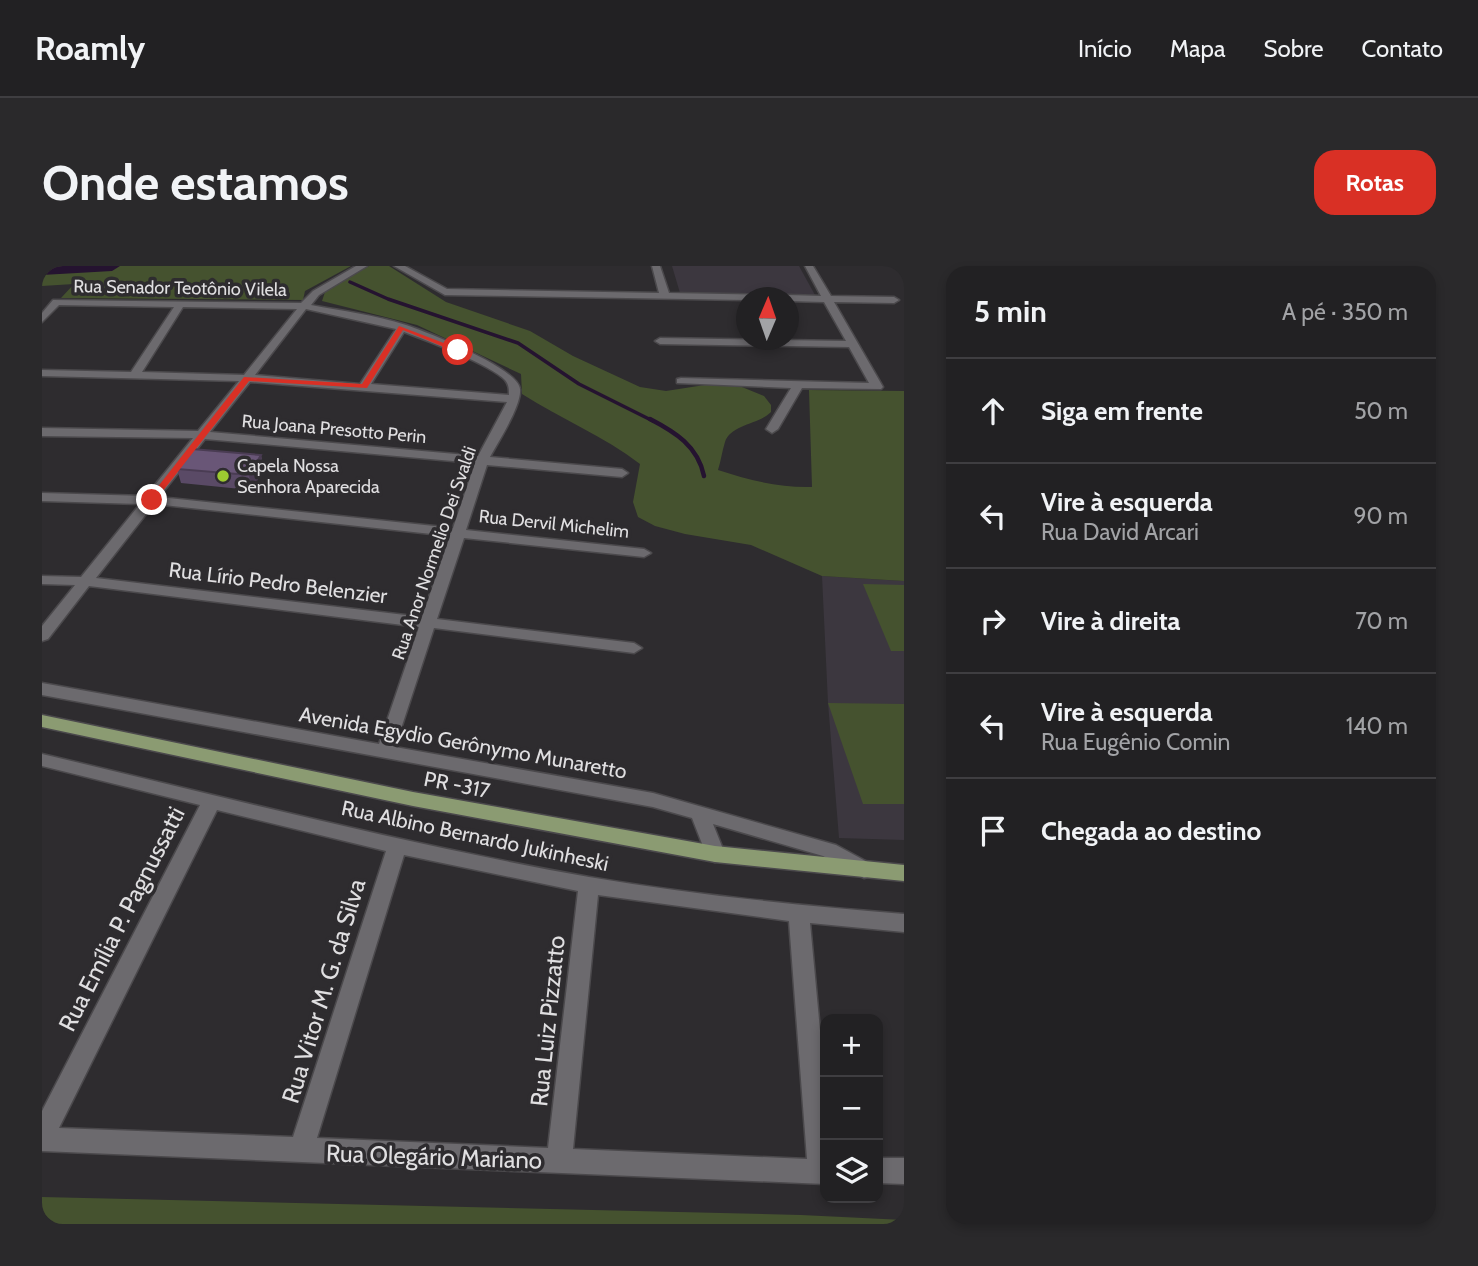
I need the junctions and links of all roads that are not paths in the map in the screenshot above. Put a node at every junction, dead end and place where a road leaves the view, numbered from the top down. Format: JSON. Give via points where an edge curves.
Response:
{"nodes":[{"id":1,"x":363,"y":266,"type":"edge"},
{"id":2,"x":397,"y":266,"type":"edge"},
{"id":3,"x":656,"y":266,"type":"edge"},
{"id":4,"x":809,"y":266,"type":"edge"},
{"id":5,"x":664,"y":296,"type":"junction"},
{"id":6,"x":736,"y":297,"type":"edge"},
{"id":7,"x":799,"y":298,"type":"edge"},
{"id":8,"x":826,"y":298,"type":"junction"},
{"id":9,"x":894,"y":300,"type":"dead end"},
{"id":10,"x":181,"y":303,"type":"junction"},
{"id":11,"x":304,"y":306,"type":"junction"},
{"id":12,"x":42,"y":318,"type":"edge"},
{"id":13,"x":402,"y":327,"type":"junction"},
{"id":14,"x":660,"y":341,"type":"dead end"},
{"id":15,"x":851,"y":344,"type":"junction"},
{"id":16,"x":42,"y":373,"type":"edge"},
{"id":17,"x":135,"y":374,"type":"junction"},
{"id":18,"x":247,"y":378,"type":"junction"},
{"id":19,"x":681,"y":381,"type":"dead end"},
{"id":20,"x":798,"y":385,"type":"junction"},
{"id":21,"x":364,"y":386,"type":"junction"},
{"id":22,"x":514,"y":399,"type":"junction"},
{"id":23,"x":772,"y":429,"type":"dead end"},
{"id":24,"x":42,"y":432,"type":"edge"},
{"id":25,"x":202,"y":435,"type":"junction"},
{"id":26,"x":484,"y":459,"type":"junction"},
{"id":27,"x":622,"y":473,"type":"dead end"},
{"id":28,"x":42,"y":497,"type":"edge"},
{"id":29,"x":152,"y":500,"type":"junction"},
{"id":30,"x":459,"y":532,"type":"junction"},
{"id":31,"x":644,"y":553,"type":"dead end"},
{"id":32,"x":42,"y":580,"type":"edge"},
{"id":33,"x":84,"y":581,"type":"junction"},
{"id":34,"x":428,"y":622,"type":"junction"},
{"id":35,"x":42,"y":636,"type":"edge"},
{"id":36,"x":634,"y":648,"type":"dead end"},
{"id":37,"x":42,"y":689,"type":"edge"},
{"id":38,"x":42,"y":721,"type":"edge"},
{"id":39,"x":384,"y":752,"type":"junction"},
{"id":40,"x":42,"y":760,"type":"edge"},
{"id":41,"x":212,"y":800,"type":"junction"},
{"id":42,"x":700,"y":815,"type":"junction"},
{"id":43,"x":397,"y":845,"type":"junction"},
{"id":44,"x":715,"y":854,"type":"junction"},
{"id":45,"x":867,"y":871,"type":"junction"},
{"id":46,"x":904,"y":873,"type":"edge"},
{"id":47,"x":589,"y":885,"type":"junction"},
{"id":48,"x":799,"y":915,"type":"junction"},
{"id":49,"x":904,"y":923,"type":"edge"},
{"id":50,"x":42,"y":1138,"type":"edge"},
{"id":51,"x":820,"y":1140,"type":"edge"},
{"id":52,"x":301,"y":1151,"type":"junction"},
{"id":53,"x":559,"y":1163,"type":"junction"},
{"id":54,"x":883,"y":1171,"type":"edge"},
{"id":55,"x":904,"y":1171,"type":"edge"},
{"id":56,"x":820,"y":1172,"type":"edge"}],
"edges":[{"from":1,"to":11,"type":"street","via":[[316,293]]},
{"from":2,"to":5,"type":"street","via":[[445,292]]},
{"from":3,"to":5,"type":"street"},
{"from":4,"to":8,"type":"street"},
{"from":5,"to":6,"type":"street"},
{"from":7,"to":8,"type":"street"},
{"from":8,"to":9,"type":"street"},
{"from":8,"to":15,"type":"street"},
{"from":10,"to":11,"type":"street","name":"Rua Senador Teotônio Vilela"},
{"from":10,"to":12,"type":"street","name":"Rua Senador Teotônio Vilela","via":[[56,302]]},
{"from":10,"to":17,"type":"street"},
{"from":11,"to":13,"type":"street"},
{"from":11,"to":18,"type":"street"},
{"from":13,"to":21,"type":"street"},
{"from":13,"to":22,"type":"street","via":[[508,376],[515,387]]},
{"from":14,"to":15,"type":"street"},
{"from":15,"to":20,"type":"street","via":[[877,387]]},
{"from":16,"to":17,"type":"street"},
{"from":17,"to":18,"type":"street"},
{"from":18,"to":21,"type":"street"},
{"from":18,"to":25,"type":"street"},
{"from":19,"to":20,"type":"street"},
{"from":20,"to":23,"type":"street"},
{"from":21,"to":22,"type":"street"},
{"from":22,"to":26,"type":"street","name":"Rua Anor Normelio Dei Svaldi"},
{"from":24,"to":25,"type":"street","name":"Rua Joana Presotto Perin"},
{"from":25,"to":26,"type":"street","name":"Rua Joana Presotto Perin"},
{"from":25,"to":29,"type":"street"},
{"from":26,"to":27,"type":"street","name":"Rua Joana Presotto Perin"},
{"from":26,"to":30,"type":"street","name":"Rua Anor Normelio Dei Svaldi"},
{"from":28,"to":29,"type":"street","name":"Rua Dervil Michelim"},
{"from":29,"to":30,"type":"street","name":"Rua Dervil Michelim"},
{"from":29,"to":33,"type":"street"},
{"from":30,"to":31,"type":"street","name":"Rua Dervil Michelim"},
{"from":30,"to":34,"type":"street","name":"Rua Anor Normelio Dei Svaldi"},
{"from":32,"to":33,"type":"street","name":"Rua Lírio Pedro Belenzier"},
{"from":33,"to":34,"type":"street","name":"Rua Lírio Pedro Belenzier"},
{"from":33,"to":35,"type":"street"},
{"from":34,"to":36,"type":"street","name":"Rua Lírio Pedro Belenzier"},
{"from":34,"to":39,"type":"street","name":"Rua Anor Normelio Dei Svaldi"},
{"from":37,"to":39,"type":"street","name":"Avenida Egydio Gerônymo Munaretto"},
{"from":38,"to":44,"type":"main road","name":"PR -317","via":[[413,799]]},
{"from":39,"to":42,"type":"street","name":"Avenida Egydio Gerônymo Munaretto","via":[[653,800]]},
{"from":40,"to":41,"type":"street","name":"Rua Albino Bernardo Jukinheski"},
{"from":41,"to":43,"type":"street","name":"Rua Albino Bernardo Jukinheski"},
{"from":41,"to":50,"type":"street","name":"Rua Emília P. Pagnussatti"},
{"from":42,"to":44,"type":"street"},
{"from":42,"to":45,"type":"street","name":"Avenida Egydio Gerônymo Munaretto","via":[[829,850]]},
{"from":43,"to":47,"type":"street","name":"Rua Albino Bernardo Jukinheski"},
{"from":43,"to":52,"type":"street","name":"Rua Vitor M. G. da Silva"},
{"from":44,"to":45,"type":"main road","name":"PR -317"},
{"from":45,"to":46,"type":"main road","name":"PR -317"},
{"from":47,"to":48,"type":"street","name":"Rua Albino Bernardo Jukinheski"},
{"from":47,"to":53,"type":"street","name":"Rua Luiz Pizzatto"},
{"from":48,"to":49,"type":"street","name":"Rua Albino Bernardo Jukinheski"},
{"from":48,"to":51,"type":"street"},
{"from":50,"to":52,"type":"street","name":"Rua Olegário Mariano"},
{"from":52,"to":53,"type":"street","name":"Rua Olegário Mariano"},
{"from":53,"to":56,"type":"street","name":"Rua Olegário Mariano"},
{"from":54,"to":55,"type":"street"}]}
